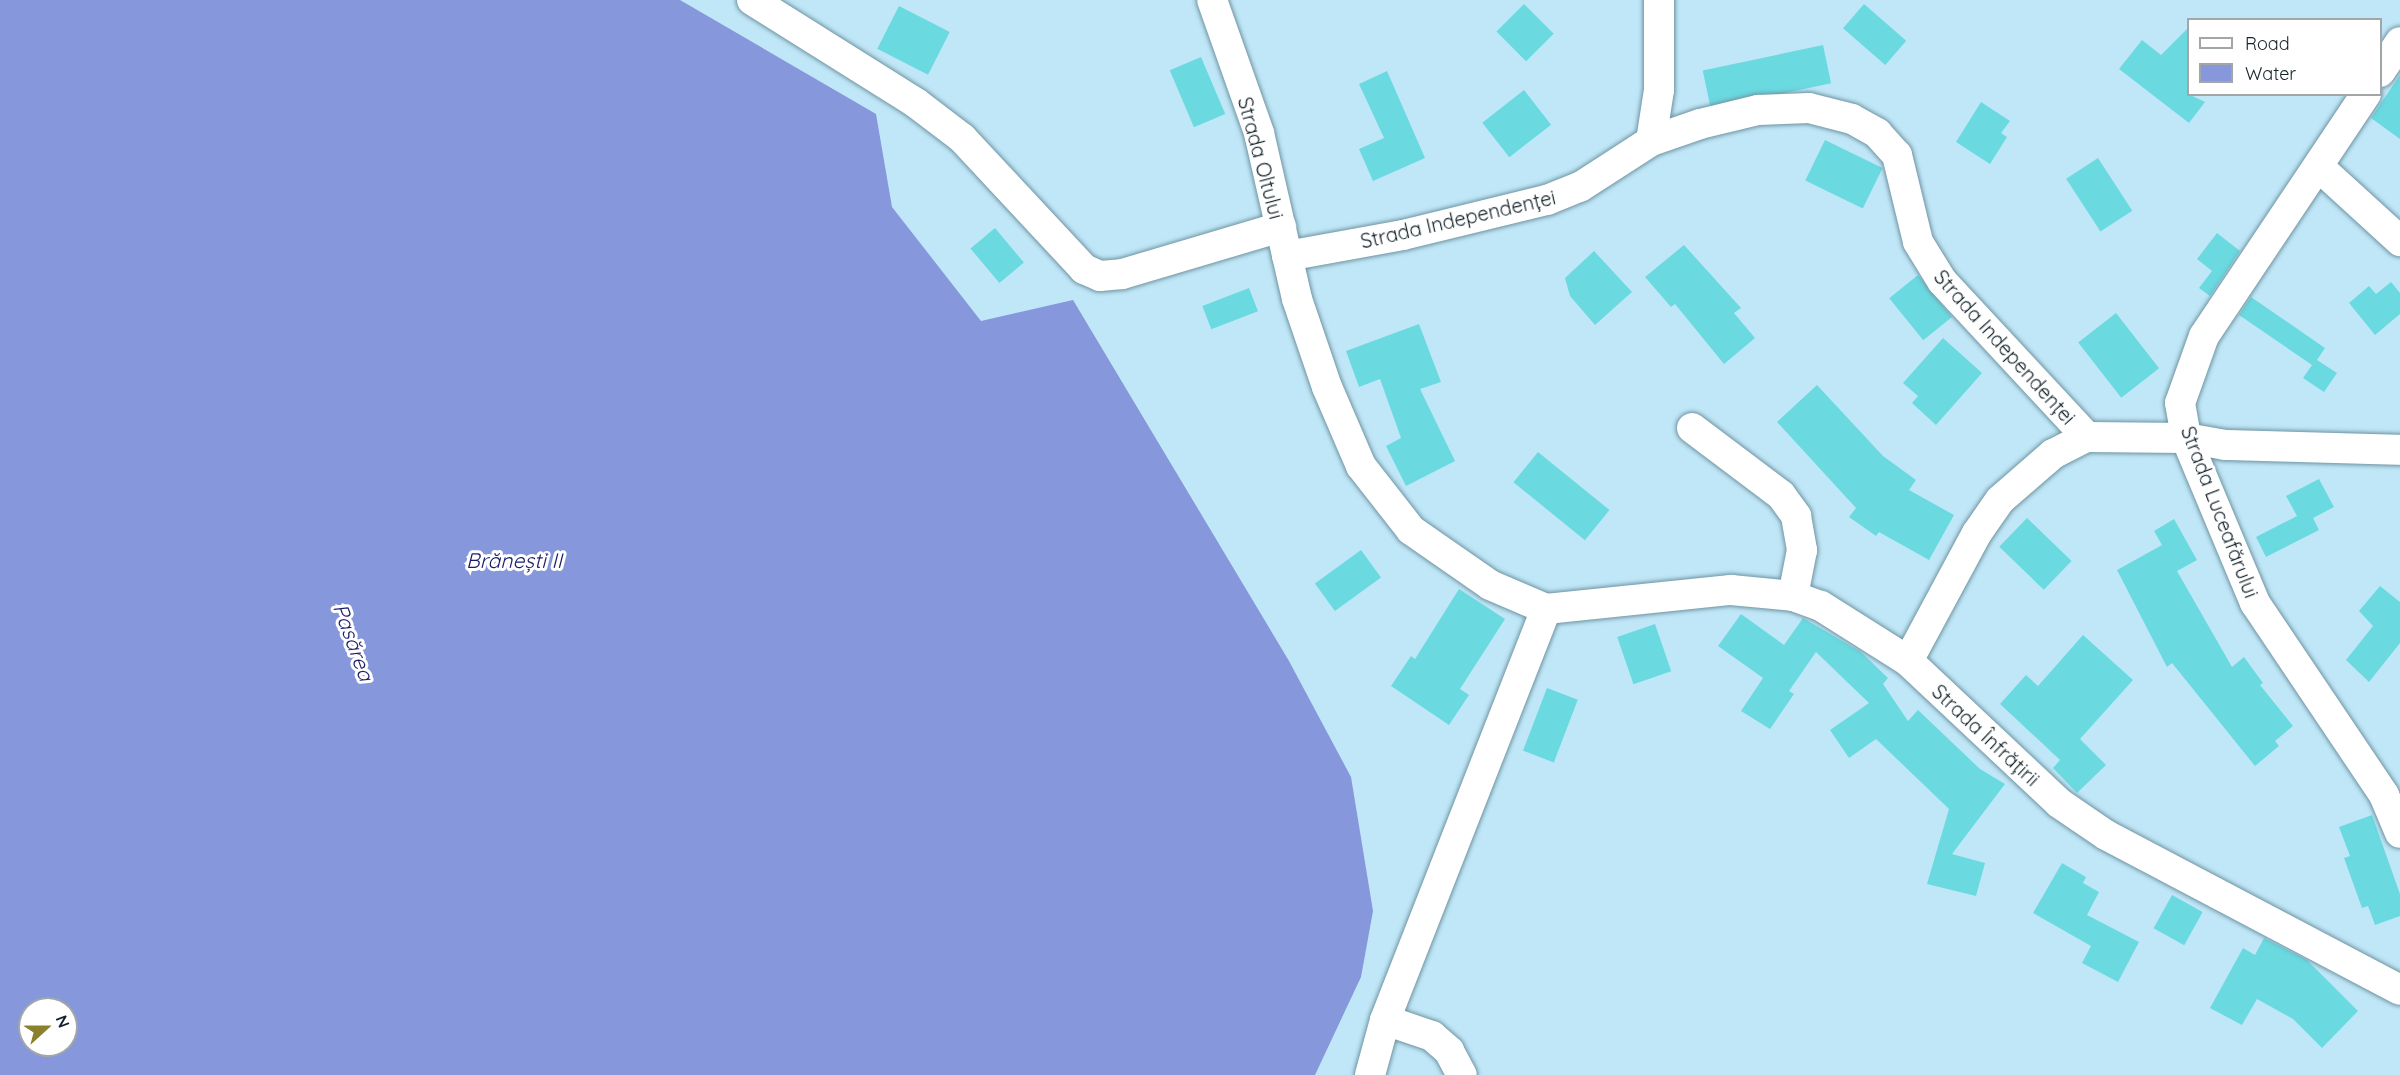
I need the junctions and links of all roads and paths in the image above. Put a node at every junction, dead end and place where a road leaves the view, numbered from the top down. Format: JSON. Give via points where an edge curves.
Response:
{"nodes":[{"id":1,"x":752,"y":0,"type":"edge"},
{"id":2,"x":1212,"y":0,"type":"edge"},
{"id":3,"x":1659,"y":0,"type":"edge"},
{"id":4,"x":2400,"y":42,"type":"edge"},
{"id":5,"x":2382,"y":69,"type":"edge"},
{"id":6,"x":2365,"y":96,"type":"edge"},
{"id":7,"x":1651,"y":141,"type":"junction"},
{"id":8,"x":2319,"y":167,"type":"junction"},
{"id":9,"x":1284,"y":241,"type":"junction"},
{"id":10,"x":2400,"y":241,"type":"edge"},
{"id":11,"x":1692,"y":428,"type":"dead end"},
{"id":12,"x":2087,"y":437,"type":"junction"},
{"id":13,"x":2186,"y":438,"type":"junction"},
{"id":14,"x":2400,"y":450,"type":"edge"},
{"id":15,"x":1793,"y":596,"type":"junction"},
{"id":16,"x":1546,"y":609,"type":"junction"},
{"id":17,"x":1908,"y":661,"type":"junction"},
{"id":18,"x":2400,"y":832,"type":"edge"},
{"id":19,"x":2400,"y":990,"type":"edge"},
{"id":20,"x":1385,"y":1020,"type":"junction"},
{"id":21,"x":1370,"y":1075,"type":"edge"},
{"id":22,"x":1462,"y":1075,"type":"edge"}],
"edges":[{"from":1,"to":9,"type":"street","name":"Strada Oltului","via":[[916,103],[962,138],[1084,269],[1100,276],[1122,274]]},
{"from":2,"to":9,"type":"street","name":"Strada Oltului","via":[[1259,133]]},
{"from":3,"to":7,"type":"street","via":[[1659,90]]},
{"from":4,"to":5,"type":"street"},
{"from":6,"to":8,"type":"street","name":"Strada Luceafărului"},
{"from":7,"to":9,"type":"street","name":"Strada Independenței","via":[[1580,187],[1547,201],[1403,235]]},
{"from":7,"to":12,"type":"street","name":"Strada Independenței","via":[[1727,116],[1786,108],[1809,108],[1852,119],[1877,133],[1896,155],[1918,242],[1942,281]]},
{"from":8,"to":10,"type":"street"},
{"from":8,"to":13,"type":"street","name":"Strada Luceafărului","via":[[2204,336],[2180,403]]},
{"from":9,"to":16,"type":"street","via":[[1327,387],[1361,466],[1382,497],[1411,530],[1446,556],[1490,585]]},
{"from":11,"to":15,"type":"street","via":[[1781,495],[1796,516],[1802,530],[1802,550]]},
{"from":12,"to":13,"type":"street","name":"Strada Independenței"},
{"from":12,"to":17,"type":"street","name":"Strada Independenței","via":[[2053,454],[2000,500],[1977,533]]},
{"from":13,"to":14,"type":"street","name":"Strada Independenței","via":[[2225,445]]},
{"from":13,"to":18,"type":"street","name":"Strada Luceafărului","via":[[2255,603],[2384,795]]},
{"from":15,"to":16,"type":"street","name":"Strada Înfrățirii","via":[[1731,590]]},
{"from":15,"to":17,"type":"street","name":"Strada Înfrățirii","via":[[1877,638]]},
{"from":16,"to":20,"type":"street"},
{"from":17,"to":19,"type":"street","name":"Strada Înfrățirii","via":[[2059,803],[2106,835]]},
{"from":20,"to":21,"type":"street"},
{"from":20,"to":22,"type":"street","via":[[1432,1036],[1449,1051]]}]}
